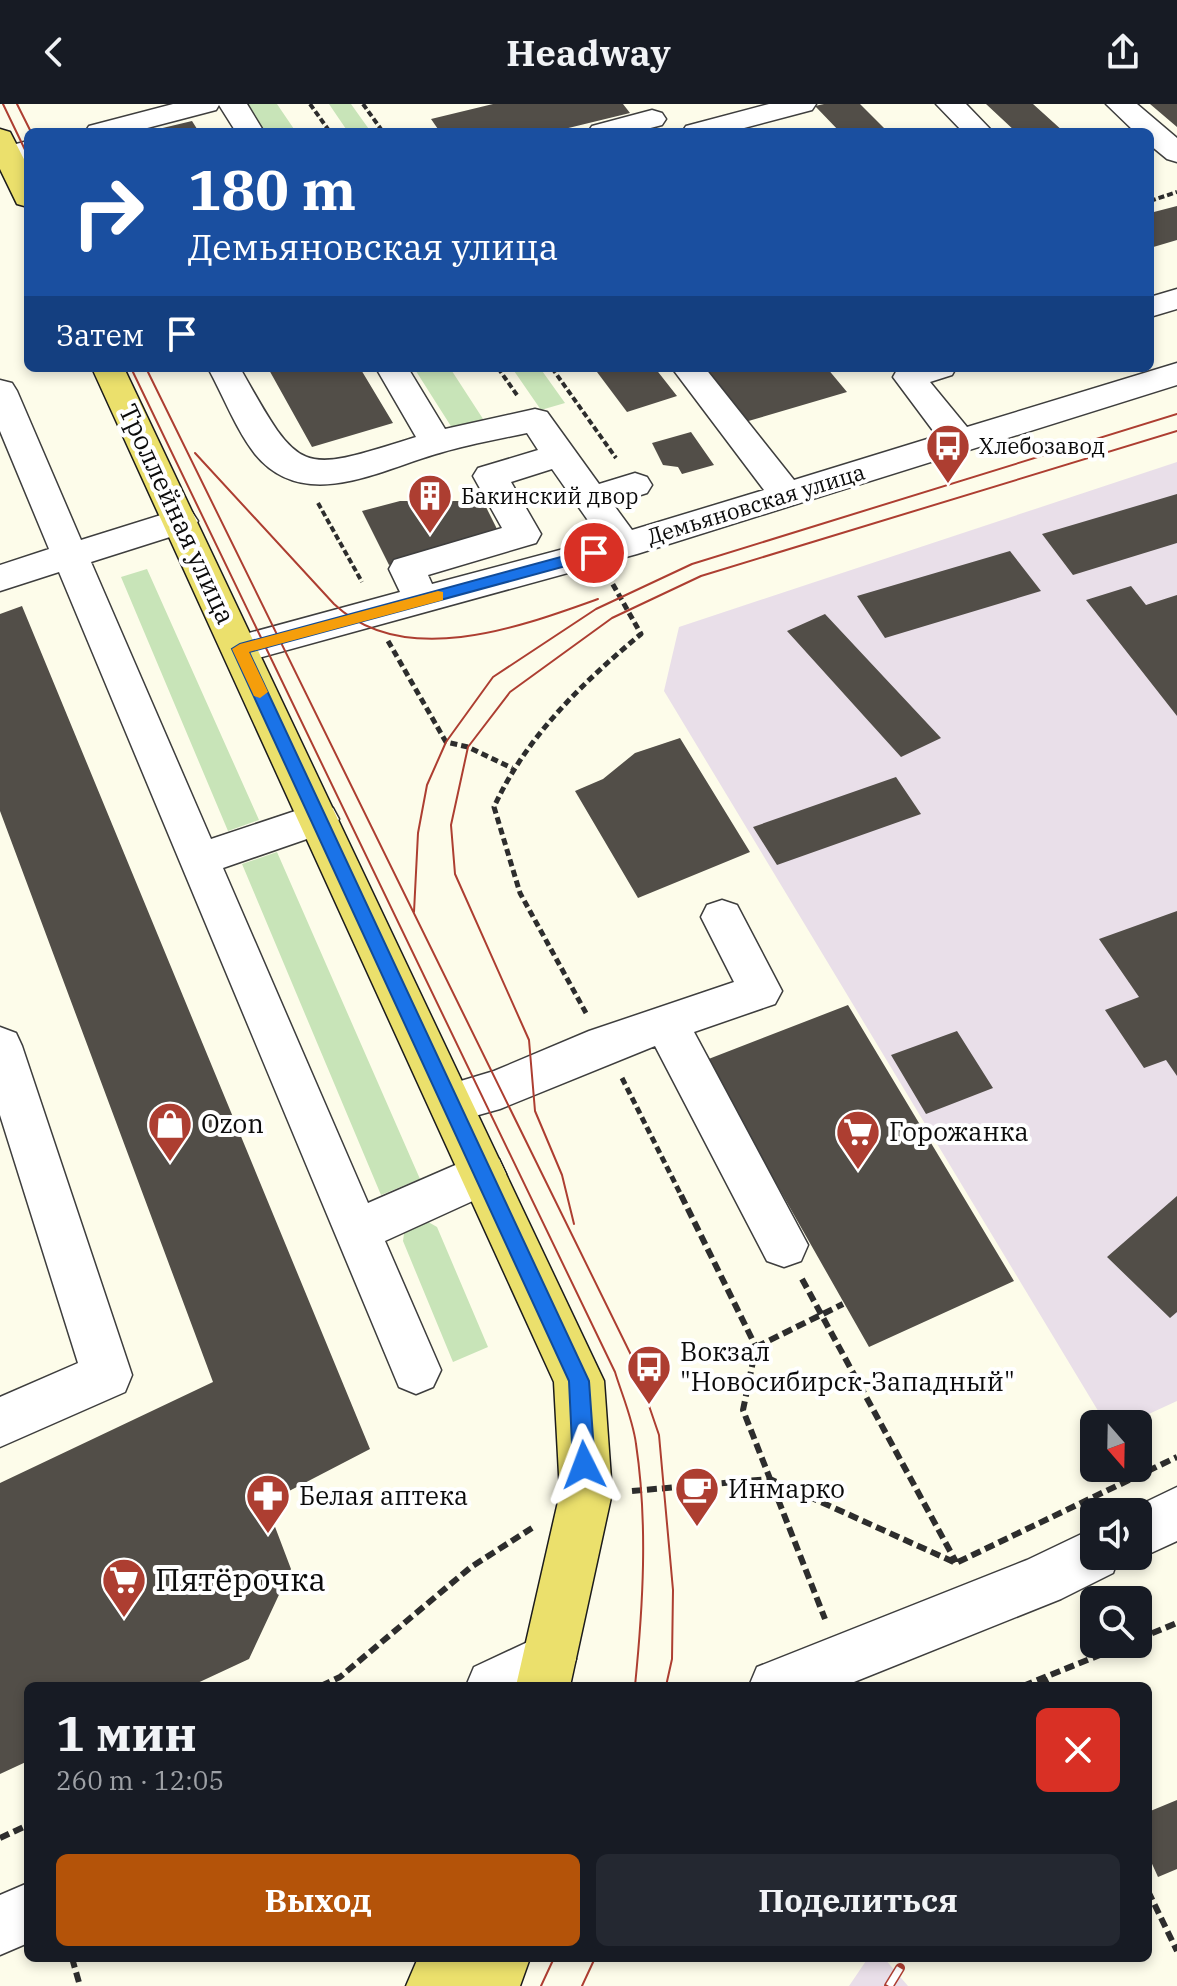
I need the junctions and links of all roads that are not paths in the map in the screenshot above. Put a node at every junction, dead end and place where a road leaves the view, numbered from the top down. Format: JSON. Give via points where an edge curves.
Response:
{"nodes":[{"id":1,"x":80,"y":104,"type":"edge"},
{"id":2,"x":206,"y":104,"type":"edge"},
{"id":3,"x":233,"y":104,"type":"edge"},
{"id":4,"x":802,"y":104,"type":"edge"},
{"id":5,"x":950,"y":104,"type":"edge"},
{"id":6,"x":1120,"y":104,"type":"edge"},
{"id":7,"x":753,"y":117,"type":"junction"},
{"id":8,"x":651,"y":118,"type":"edge"},
{"id":9,"x":95,"y":128,"type":"edge"},
{"id":10,"x":113,"y":128,"type":"edge"},
{"id":11,"x":248,"y":128,"type":"edge"},
{"id":12,"x":616,"y":128,"type":"edge"},
{"id":13,"x":711,"y":128,"type":"edge"},
{"id":14,"x":774,"y":128,"type":"edge"},
{"id":15,"x":975,"y":128,"type":"edge"},
{"id":16,"x":1148,"y":128,"type":"edge"},
{"id":17,"x":1154,"y":133,"type":"edge"},
{"id":18,"x":12,"y":148,"type":"edge"},
{"id":19,"x":1177,"y":153,"type":"edge"},
{"id":20,"x":24,"y":186,"type":"edge"},
{"id":21,"x":1177,"y":299,"type":"edge"},
{"id":22,"x":1154,"y":306,"type":"edge"},
{"id":23,"x":110,"y":372,"type":"edge"},
{"id":24,"x":226,"y":372,"type":"edge"},
{"id":25,"x":394,"y":372,"type":"edge"},
{"id":26,"x":691,"y":372,"type":"edge"},
{"id":27,"x":926,"y":372,"type":"edge"},
{"id":28,"x":1177,"y":374,"type":"edge"},
{"id":29,"x":0,"y":391,"type":"edge"},
{"id":30,"x":959,"y":441,"type":"junction"},
{"id":31,"x":436,"y":442,"type":"junction"},
{"id":32,"x":559,"y":455,"type":"junction"},
{"id":33,"x":635,"y":485,"type":"road end"},
{"id":34,"x":786,"y":494,"type":"junction"},
{"id":35,"x":591,"y":499,"type":"junction"},
{"id":36,"x":180,"y":521,"type":"junction"},
{"id":37,"x":609,"y":549,"type":"junction"},
{"id":38,"x":70,"y":556,"type":"junction"},
{"id":39,"x":0,"y":578,"type":"edge"},
{"id":40,"x":422,"y":600,"type":"junction"},
{"id":41,"x":240,"y":649,"type":"junction"},
{"id":42,"x":319,"y":819,"type":"junction"},
{"id":43,"x":199,"y":860,"type":"junction"},
{"id":44,"x":722,"y":917,"type":"dead end"},
{"id":45,"x":666,"y":1023,"type":"junction"},
{"id":46,"x":0,"y":1046,"type":"edge"},
{"id":47,"x":450,"y":1103,"type":"junction"},
{"id":48,"x":483,"y":1174,"type":"junction"},
{"id":49,"x":357,"y":1231,"type":"junction"},
{"id":50,"x":784,"y":1245,"type":"road end"},
{"id":51,"x":416,"y":1370,"type":"dead end"},
{"id":52,"x":0,"y":1422,"type":"edge"},
{"id":53,"x":1177,"y":1513,"type":"edge"},
{"id":54,"x":1152,"y":1526,"type":"edge"},
{"id":55,"x":1080,"y":1561,"type":"edge"},
{"id":56,"x":546,"y":1672,"type":"edge"},
{"id":57,"x":508,"y":1682,"type":"edge"},
{"id":58,"x":780,"y":1682,"type":"edge"},
{"id":59,"x":24,"y":1914,"type":"edge"},
{"id":60,"x":0,"y":1926,"type":"edge"},
{"id":61,"x":447,"y":1962,"type":"edge"},
{"id":62,"x":499,"y":1962,"type":"edge"},
{"id":63,"x":436,"y":1986,"type":"edge"},
{"id":64,"x":490,"y":1986,"type":"edge"}],
"edges":[{"from":1,"to":9,"type":"street"},
{"from":2,"to":10,"type":"street"},
{"from":3,"to":11,"type":"street"},
{"from":4,"to":7,"type":"street"},
{"from":5,"to":15,"type":"street"},
{"from":6,"to":16,"type":"street"},
{"from":7,"to":13,"type":"street"},
{"from":7,"to":14,"type":"street"},
{"from":8,"to":12,"type":"street"},
{"from":17,"to":19,"type":"street"},
{"from":18,"to":20,"type":"main road"},
{"from":21,"to":22,"type":"street"},
{"from":23,"to":36,"type":"main road","name":"Троллейная улица"},
{"from":24,"to":31,"type":"street","via":[[268,447],[300,472],[342,472]]},
{"from":25,"to":31,"type":"street"},
{"from":26,"to":34,"type":"street"},
{"from":27,"to":30,"type":"street","via":[[909,377]]},
{"from":28,"to":30,"type":"street","name":"Демьяновская улица"},
{"from":29,"to":38,"type":"street"},
{"from":30,"to":34,"type":"street","name":"Демьяновская улица"},
{"from":31,"to":32,"type":"street","via":[[535,420]]},
{"from":32,"to":35,"type":"street"},
{"from":32,"to":40,"type":"street","via":[[490,476],[523,534],[407,569]]},
{"from":33,"to":35,"type":"street"},
{"from":34,"to":37,"type":"street","name":"Демьяновская улица"},
{"from":35,"to":37,"type":"street"},
{"from":36,"to":38,"type":"street"},
{"from":36,"to":41,"type":"main road","name":"Троллейная улица"},
{"from":37,"to":40,"type":"street","name":"Демьяновская улица"},
{"from":38,"to":39,"type":"street"},
{"from":38,"to":43,"type":"street"},
{"from":40,"to":41,"type":"street","name":"Демьяновская улица"},
{"from":41,"to":42,"type":"main road","name":"Троллейная улица"},
{"from":42,"to":43,"type":"street"},
{"from":42,"to":47,"type":"main road","name":"Троллейная улица"},
{"from":43,"to":49,"type":"street"},
{"from":44,"to":45,"type":"street","via":[[760,991]]},
{"from":45,"to":47,"type":"street","via":[[500,1089]]},
{"from":45,"to":50,"type":"street"},
{"from":46,"to":52,"type":"street","via":[[107,1375]]},
{"from":47,"to":48,"type":"main road","name":"Троллейная улица"},
{"from":48,"to":49,"type":"street"},
{"from":48,"to":56,"type":"main road","name":"Троллейная улица","via":[[579,1381],[586,1493]]},
{"from":49,"to":51,"type":"street"},
{"from":53,"to":54,"type":"street"},
{"from":55,"to":58,"type":"street","via":[[1042,1580],[836,1629]]},
{"from":56,"to":57,"type":"street"},
{"from":59,"to":60,"type":"street"},
{"from":61,"to":63,"type":"main road"},
{"from":62,"to":64,"type":"main road"}]}
